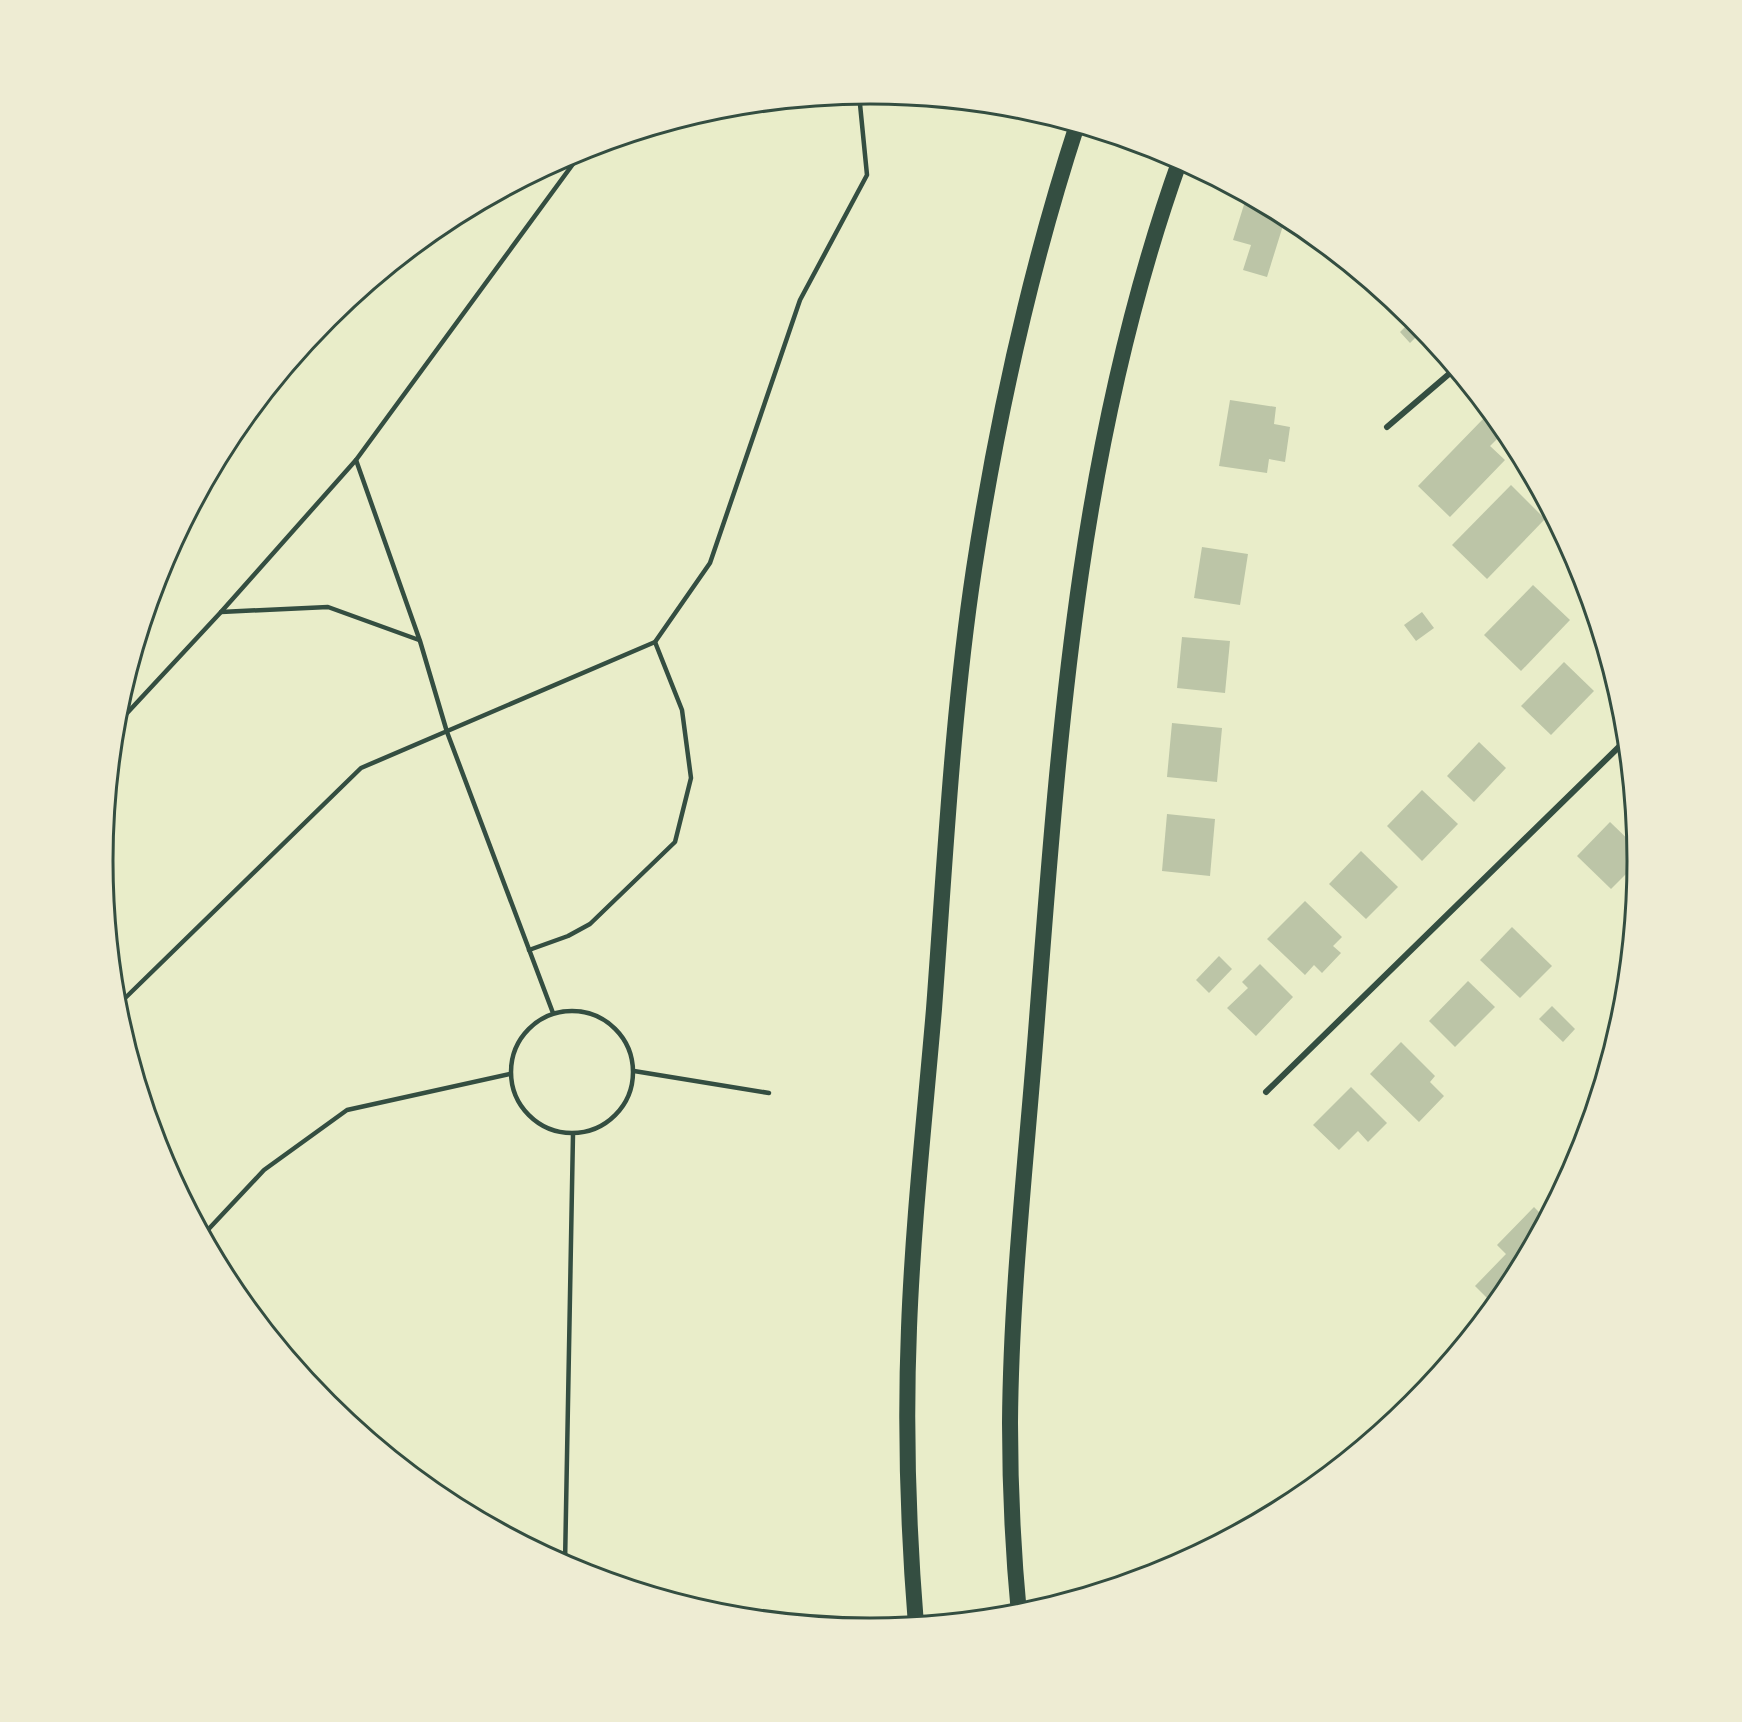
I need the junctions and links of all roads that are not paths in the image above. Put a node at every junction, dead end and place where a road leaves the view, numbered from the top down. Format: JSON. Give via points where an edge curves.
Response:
{"nodes":[{"id":1,"x":860,"y":104,"type":"edge"},
{"id":2,"x":1075,"y":132,"type":"edge"},
{"id":3,"x":572,"y":165,"type":"edge"},
{"id":4,"x":1177,"y":169,"type":"edge"},
{"id":5,"x":1450,"y":374,"type":"edge"},
{"id":6,"x":1387,"y":427,"type":"dead end"},
{"id":7,"x":356,"y":460,"type":"junction"},
{"id":8,"x":221,"y":612,"type":"junction"},
{"id":9,"x":420,"y":641,"type":"junction"},
{"id":10,"x":655,"y":642,"type":"junction"},
{"id":11,"x":128,"y":712,"type":"edge"},
{"id":12,"x":447,"y":732,"type":"junction"},
{"id":13,"x":1619,"y":746,"type":"edge"},
{"id":14,"x":529,"y":950,"type":"junction"},
{"id":15,"x":126,"y":997,"type":"edge"},
{"id":16,"x":553,"y":1014,"type":"junction"},
{"id":17,"x":634,"y":1071,"type":"junction"},
{"id":18,"x":510,"y":1074,"type":"junction"},
{"id":19,"x":1266,"y":1092,"type":"dead end"},
{"id":20,"x":769,"y":1093,"type":"dead end"},
{"id":21,"x":573,"y":1134,"type":"junction"},
{"id":22,"x":209,"y":1229,"type":"edge"},
{"id":23,"x":565,"y":1554,"type":"edge"},
{"id":24,"x":1018,"y":1604,"type":"edge"},
{"id":25,"x":915,"y":1617,"type":"edge"}],
"edges":[{"from":1,"to":10,"type":"lane","via":[[867,175],[800,300],[710,563]]},
{"from":2,"to":25,"type":"highway","via":[[1037,264],[997,439],[974,571],[959,699],[909,1326],[907,1447]]},
{"from":3,"to":7,"type":"lane"},
{"from":4,"to":24,"type":"highway","via":[[1149,256],[1104,432],[1066,676],[1012,1358],[1011,1484]]},
{"from":5,"to":6,"type":"street"},
{"from":7,"to":8,"type":"lane"},
{"from":7,"to":9,"type":"lane"},
{"from":8,"to":9,"type":"lane","via":[[328,607]]},
{"from":8,"to":11,"type":"lane"},
{"from":9,"to":12,"type":"lane"},
{"from":10,"to":12,"type":"lane"},
{"from":10,"to":14,"type":"lane","via":[[682,711],[691,778],[675,842],[590,924]]},
{"from":12,"to":14,"type":"lane"},
{"from":12,"to":15,"type":"lane","via":[[361,768]]},
{"from":13,"to":19,"type":"street"},
{"from":14,"to":16,"type":"lane"},
{"from":16,"to":17,"type":"lane","via":[[573,1011],[609,1022],[622,1035]]},
{"from":16,"to":18,"type":"lane","via":[[527,1030],[512,1058]]},
{"from":17,"to":20,"type":"lane"},
{"from":17,"to":21,"type":"lane","via":[[623,1108],[592,1131]]},
{"from":18,"to":21,"type":"lane","via":[[514,1093],[537,1123]]},
{"from":18,"to":22,"type":"lane","via":[[347,1110],[264,1170]]},
{"from":21,"to":23,"type":"lane"}]}
